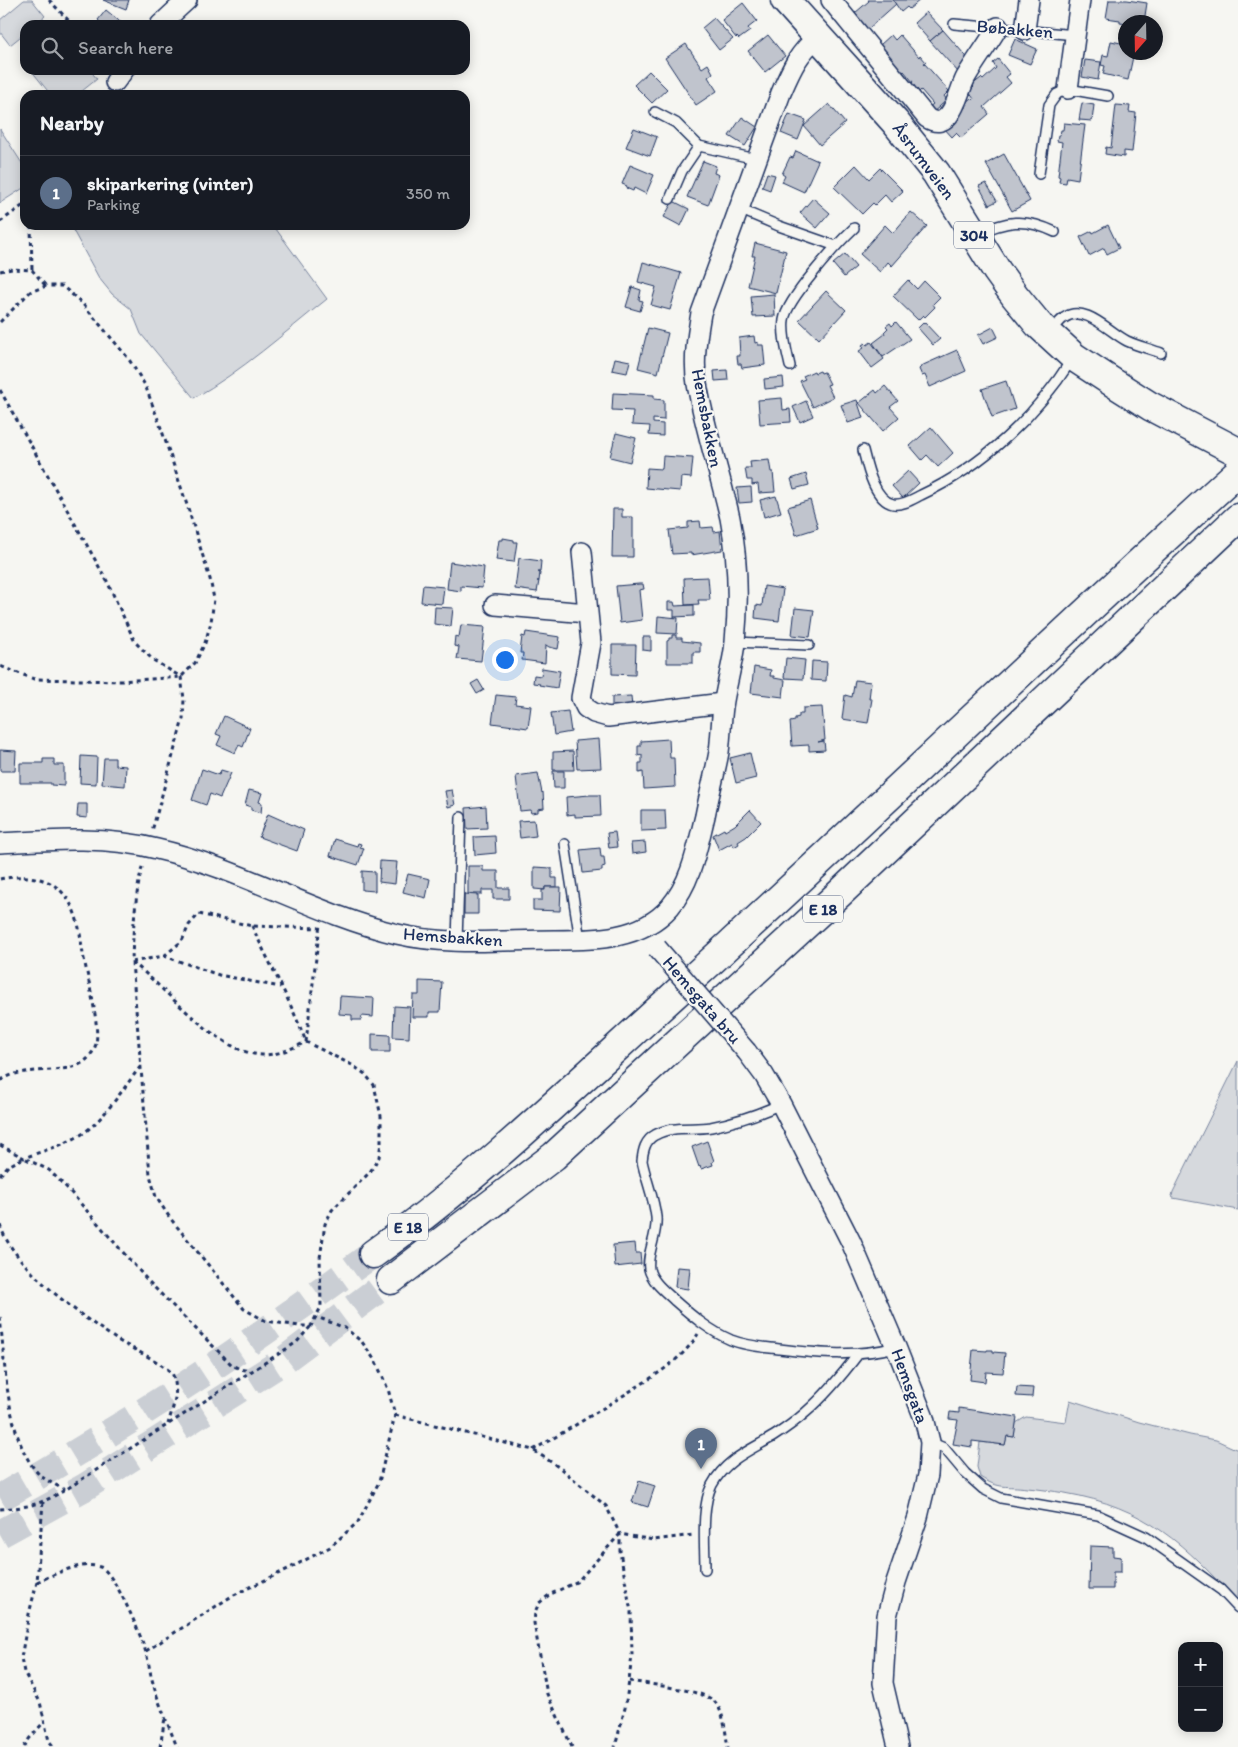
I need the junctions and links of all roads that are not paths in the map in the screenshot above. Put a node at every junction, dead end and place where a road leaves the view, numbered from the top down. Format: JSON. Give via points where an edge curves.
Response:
{"nodes":[{"id":1,"x":187,"y":0,"type":"edge"},
{"id":2,"x":785,"y":0,"type":"edge"},
{"id":3,"x":1029,"y":0,"type":"edge"},
{"id":4,"x":1080,"y":0,"type":"edge"},
{"id":5,"x":840,"y":4,"type":"edge"},
{"id":6,"x":165,"y":20,"type":"edge"},
{"id":7,"x":954,"y":24,"type":"dead end"},
{"id":8,"x":998,"y":27,"type":"junction"},
{"id":9,"x":1025,"y":30,"type":"junction"},
{"id":10,"x":1076,"y":34,"type":"junction"},
{"id":11,"x":818,"y":37,"type":"junction"},
{"id":12,"x":1068,"y":89,"type":"junction"},
{"id":13,"x":1108,"y":96,"type":"dead end"},
{"id":14,"x":654,"y":112,"type":"dead end"},
{"id":15,"x":699,"y":146,"type":"junction"},
{"id":16,"x":756,"y":159,"type":"junction"},
{"id":17,"x":1039,"y":174,"type":"dead end"},
{"id":18,"x":670,"y":199,"type":"dead end"},
{"id":19,"x":739,"y":209,"type":"junction"},
{"id":20,"x":854,"y":228,"type":"dead end"},
{"id":21,"x":1055,"y":232,"type":"dead end"},
{"id":22,"x":974,"y":235,"type":"junction"},
{"id":23,"x":836,"y":246,"type":"junction"},
{"id":24,"x":1049,"y":335,"type":"junction"},
{"id":25,"x":1161,"y":352,"type":"dead end"},
{"id":26,"x":1074,"y":357,"type":"junction"},
{"id":27,"x":790,"y":366,"type":"dead end"},
{"id":28,"x":863,"y":450,"type":"dead end"},
{"id":29,"x":1238,"y":452,"type":"edge"},
{"id":30,"x":1238,"y":472,"type":"edge"},
{"id":31,"x":1238,"y":518,"type":"edge"},
{"id":32,"x":582,"y":552,"type":"dead end"},
{"id":33,"x":495,"y":605,"type":"dead end"},
{"id":34,"x":587,"y":613,"type":"junction"},
{"id":35,"x":735,"y":642,"type":"junction"},
{"id":36,"x":809,"y":646,"type":"dead end"},
{"id":37,"x":723,"y":703,"type":"junction"},
{"id":38,"x":460,"y":816,"type":"dead end"},
{"id":39,"x":0,"y":844,"type":"edge"},
{"id":40,"x":566,"y":844,"type":"dead end"},
{"id":41,"x":643,"y":928,"type":"junction"},
{"id":42,"x":580,"y":940,"type":"junction"},
{"id":43,"x":457,"y":941,"type":"junction"},
{"id":44,"x":747,"y":1052,"type":"joint"},
{"id":45,"x":781,"y":1104,"type":"junction"},
{"id":46,"x":372,"y":1254,"type":"tunnel mouth"},
{"id":47,"x":392,"y":1280,"type":"tunnel mouth"},
{"id":48,"x":896,"y":1347,"type":"junction"},
{"id":49,"x":859,"y":1353,"type":"junction"},
{"id":50,"x":930,"y":1442,"type":"junction"},
{"id":51,"x":705,"y":1569,"type":"dead end"},
{"id":52,"x":1238,"y":1608,"type":"edge"},
{"id":53,"x":898,"y":1747,"type":"edge"}],
"edges":[{"from":1,"to":6,"type":"street"},
{"from":2,"to":11,"type":"main road","name":"Åsrumveien","number":"304"},
{"from":3,"to":9,"type":"street"},
{"from":4,"to":10,"type":"street","name":"Bøbakken"},
{"from":5,"to":8,"type":"street","via":[[926,118],[932,121],[944,119],[956,104],[965,79]]},
{"from":7,"to":8,"type":"lane","name":"Bøbakken"},
{"from":8,"to":9,"type":"lane","name":"Bøbakken"},
{"from":9,"to":10,"type":"lane","name":"Bøbakken"},
{"from":10,"to":12,"type":"street","name":"Bøbakken"},
{"from":11,"to":16,"type":"street","name":"Hemsbakken","via":[[794,63]]},
{"from":11,"to":22,"type":"main road","name":"Åsrumveien","number":"304","via":[[936,173]]},
{"from":12,"to":13,"type":"lane"},
{"from":12,"to":17,"type":"lane","via":[[1057,94],[1049,105]]},
{"from":14,"to":15,"type":"lane","via":[[676,123]]},
{"from":15,"to":16,"type":"lane"},
{"from":15,"to":18,"type":"lane","via":[[682,171]]},
{"from":16,"to":19,"type":"street","name":"Hemsbakken"},
{"from":19,"to":23,"type":"lane"},
{"from":19,"to":35,"type":"street","name":"Hemsbakken","via":[[701,313],[696,360],[697,382],[730,519],[735,555],[738,586]]},
{"from":20,"to":23,"type":"lane"},
{"from":21,"to":22,"type":"lane","via":[[1039,224],[1024,222],[1006,223]]},
{"from":22,"to":24,"type":"main road","name":"Åsrumveien","number":"304","via":[[1015,296]]},
{"from":23,"to":27,"type":"lane","via":[[790,304],[785,316]]},
{"from":24,"to":25,"type":"lane","via":[[1064,318],[1076,314],[1095,318],[1127,341]]},
{"from":24,"to":26,"type":"main road","name":"Åsrumveien","number":"304"},
{"from":26,"to":28,"type":"lane","via":[[1014,432],[952,477],[903,503],[894,505],[878,493]]},
{"from":26,"to":29,"type":"main road","name":"Åsrumveien","number":"304","via":[[1150,406]]},
{"from":30,"to":46,"type":"main road","number":"E 18","via":[[837,846],[528,1128],[443,1200]]},
{"from":31,"to":47,"type":"main road","number":"E 18","via":[[839,894],[554,1156]]},
{"from":32,"to":34,"type":"street"},
{"from":33,"to":34,"type":"street"},
{"from":34,"to":37,"type":"street","via":[[591,643],[581,698],[586,708],[608,717]]},
{"from":35,"to":36,"type":"lane"},
{"from":35,"to":37,"type":"street","name":"Hemsbakken","via":[[732,671]]},
{"from":37,"to":41,"type":"street","name":"Hemsbakken","via":[[719,752],[691,870],[672,904],[660,918]]},
{"from":38,"to":43,"type":"lane"},
{"from":39,"to":43,"type":"street","name":"Hemsbakken","via":[[93,840],[156,848],[355,921],[399,934]]},
{"from":40,"to":42,"type":"lane"},
{"from":41,"to":42,"type":"street","name":"Hemsbakken","via":[[617,937]]},
{"from":41,"to":44,"type":"street","name":"Hemsgata bru","bridge":true},
{"from":42,"to":43,"type":"street","name":"Hemsbakken"},
{"from":44,"to":45,"type":"street","name":"Hemsgata"},
{"from":45,"to":48,"type":"street","name":"Hemsgata","via":[[851,1242]]},
{"from":45,"to":49,"type":"lane","via":[[735,1122],[665,1130],[646,1143],[642,1161],[656,1216],[649,1268],[653,1279],[680,1305],[704,1325],[729,1339],[745,1345],[791,1350]]},
{"from":48,"to":49,"type":"lane"},
{"from":48,"to":50,"type":"street","name":"Hemsgata"},
{"from":49,"to":51,"type":"lane","via":[[805,1413],[776,1435],[744,1451],[712,1486],[707,1504]]},
{"from":50,"to":52,"type":"lane","via":[[944,1448],[983,1489],[1002,1498],[1098,1515],[1146,1537],[1220,1590]]},
{"from":50,"to":53,"type":"street","name":"Hemsgata","via":[[928,1475],[918,1516],[887,1616],[884,1683]]}]}
